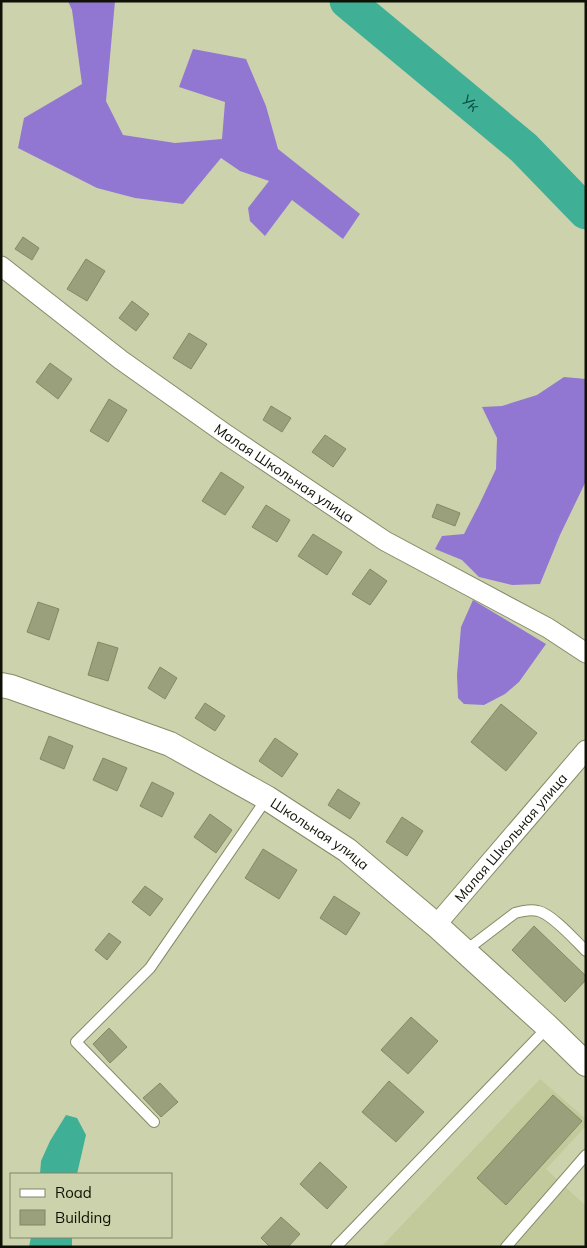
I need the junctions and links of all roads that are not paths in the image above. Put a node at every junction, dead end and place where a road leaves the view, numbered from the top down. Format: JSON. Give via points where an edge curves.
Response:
{"nodes":[{"id":1,"x":1,"y":266,"type":"edge"},
{"id":2,"x":586,"y":653,"type":"edge"},
{"id":3,"x":1,"y":685,"type":"edge"},
{"id":4,"x":586,"y":750,"type":"edge"},
{"id":5,"x":267,"y":798,"type":"junction"},
{"id":6,"x":436,"y":925,"type":"junction"},
{"id":7,"x":465,"y":951,"type":"junction"},
{"id":8,"x":586,"y":951,"type":"edge"},
{"id":9,"x":548,"y":1027,"type":"junction"},
{"id":10,"x":586,"y":1064,"type":"edge"},
{"id":11,"x":154,"y":1122,"type":"dead end"},
{"id":12,"x":586,"y":1155,"type":"edge"},
{"id":13,"x":336,"y":1247,"type":"edge"},
{"id":14,"x":506,"y":1247,"type":"edge"}],
"edges":[{"from":1,"to":2,"type":"street","name":"Малая Школьная улица","via":[[121,360],[385,541],[548,628]]},
{"from":3,"to":5,"type":"street","name":"Школьная улица","via":[[170,744]]},
{"from":4,"to":6,"type":"street","name":"Малая Школьная улица"},
{"from":5,"to":6,"type":"street","name":"Школьная улица","via":[[347,850]]},
{"from":5,"to":11,"type":"lane","via":[[150,968],[76,1042]]},
{"from":6,"to":7,"type":"street","name":"Школьная улица"},
{"from":7,"to":8,"type":"lane","via":[[515,913],[524,911],[548,914]]},
{"from":7,"to":9,"type":"street","name":"Школьная улица"},
{"from":9,"to":10,"type":"street","name":"Школьная улица"},
{"from":9,"to":13,"type":"lane"},
{"from":12,"to":14,"type":"lane"}]}
